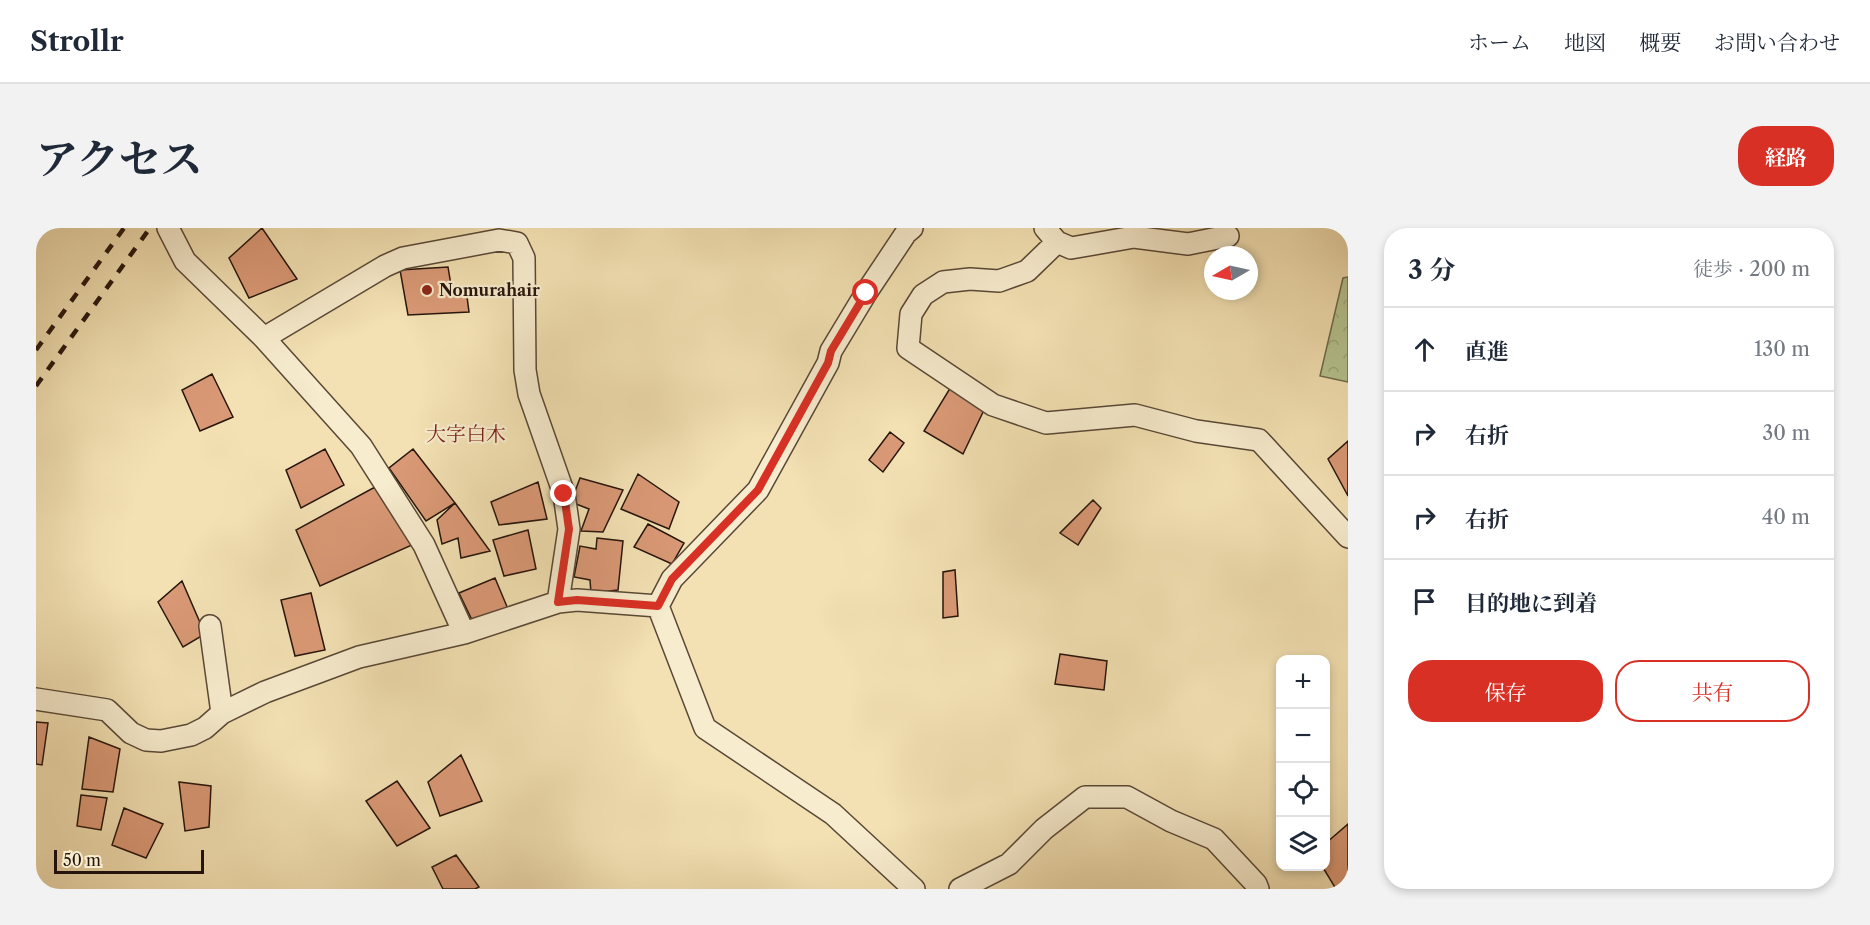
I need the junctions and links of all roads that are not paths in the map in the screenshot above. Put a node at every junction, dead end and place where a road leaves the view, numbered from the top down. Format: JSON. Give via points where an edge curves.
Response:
{"nodes":[{"id":1,"x":168,"y":228,"type":"edge"},
{"id":2,"x":912,"y":228,"type":"edge"},
{"id":3,"x":1051,"y":235,"type":"edge"},
{"id":4,"x":1228,"y":236,"type":"dead end"},
{"id":5,"x":264,"y":338,"type":"junction"},
{"id":6,"x":1348,"y":537,"type":"edge"},
{"id":7,"x":558,"y":602,"type":"junction"},
{"id":8,"x":658,"y":606,"type":"junction"},
{"id":9,"x":210,"y":626,"type":"dead end"},
{"id":10,"x":464,"y":633,"type":"junction"},
{"id":11,"x":36,"y":699,"type":"edge"},
{"id":12,"x":222,"y":713,"type":"junction"},
{"id":13,"x":914,"y":889,"type":"edge"},
{"id":14,"x":960,"y":889,"type":"edge"},
{"id":15,"x":1258,"y":889,"type":"edge"}],
"edges":[{"from":1,"to":5,"type":"street","via":[[185,261]]},
{"from":2,"to":8,"type":"street","via":[[831,351],[758,490],[672,579]]},
{"from":3,"to":4,"type":"street","via":[[1071,248],[1134,237],[1188,244]]},
{"from":3,"to":6,"type":"street","via":[[1027,270],[999,281],[943,282],[923,295],[911,314],[908,348],[993,405],[1046,423],[1135,415],[1196,431],[1259,440]]},
{"from":5,"to":7,"type":"street","via":[[403,258],[499,240],[517,243],[524,258],[525,370],[529,394],[564,494],[569,529]]},
{"from":5,"to":10,"type":"street","via":[[361,446],[424,545]]},
{"from":7,"to":8,"type":"street"},
{"from":7,"to":10,"type":"street"},
{"from":8,"to":13,"type":"street","via":[[705,728],[832,814]]},
{"from":9,"to":12,"type":"street"},
{"from":10,"to":12,"type":"street","via":[[359,657],[265,692]]},
{"from":11,"to":12,"type":"street","via":[[107,710],[131,733],[146,740],[191,735]]},
{"from":14,"to":15,"type":"street","via":[[1009,864],[1085,797],[1127,797],[1214,839]]}]}
